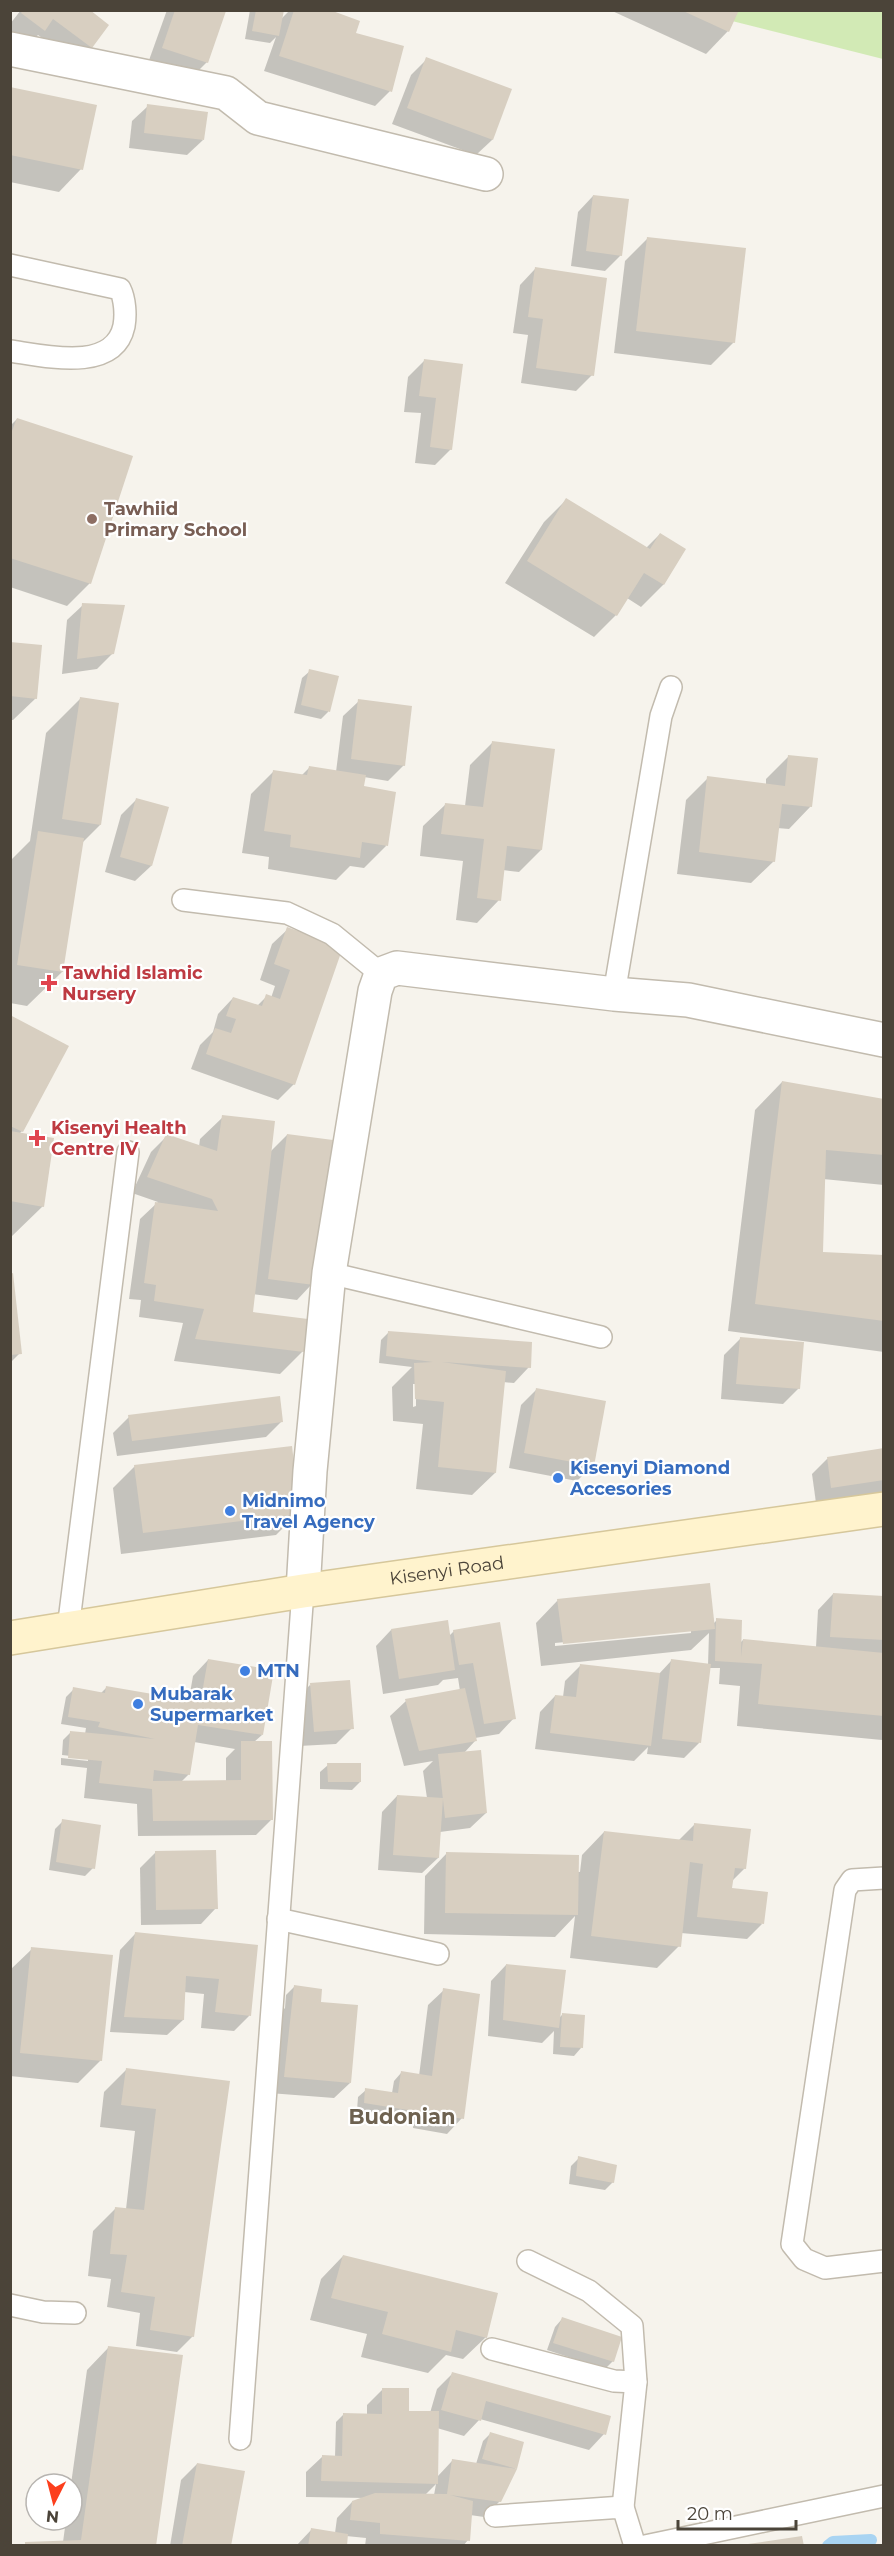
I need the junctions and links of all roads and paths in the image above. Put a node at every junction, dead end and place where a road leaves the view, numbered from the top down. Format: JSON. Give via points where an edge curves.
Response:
{"nodes":[{"id":1,"x":10,"y":49,"type":"edge"},
{"id":2,"x":486,"y":174,"type":"dead end"},
{"id":3,"x":10,"y":265,"type":"edge"},
{"id":4,"x":10,"y":351,"type":"edge"},
{"id":5,"x":670,"y":687,"type":"dead end"},
{"id":6,"x":183,"y":900,"type":"dead end"},
{"id":7,"x":381,"y":974,"type":"junction"},
{"id":8,"x":614,"y":994,"type":"junction"},
{"id":9,"x":884,"y":1040,"type":"edge"},
{"id":10,"x":128,"y":1152,"type":"dead end"},
{"id":11,"x":329,"y":1273,"type":"junction"},
{"id":12,"x":602,"y":1337,"type":"dead end"},
{"id":13,"x":884,"y":1509,"type":"edge"},
{"id":14,"x":304,"y":1585,"type":"junction"},
{"id":15,"x":68,"y":1629,"type":"junction"},
{"id":16,"x":10,"y":1638,"type":"edge"},
{"id":17,"x":884,"y":1878,"type":"edge"},
{"id":18,"x":278,"y":1919,"type":"junction"},
{"id":19,"x":438,"y":1954,"type":"dead end"},
{"id":20,"x":528,"y":2261,"type":"dead end"},
{"id":21,"x":884,"y":2261,"type":"edge"},
{"id":22,"x":10,"y":2305,"type":"edge"},
{"id":23,"x":75,"y":2313,"type":"dead end"},
{"id":24,"x":492,"y":2349,"type":"dead end"},
{"id":25,"x":636,"y":2382,"type":"junction"},
{"id":26,"x":240,"y":2439,"type":"dead end"},
{"id":27,"x":884,"y":2496,"type":"edge"},
{"id":28,"x":622,"y":2507,"type":"junction"},
{"id":29,"x":495,"y":2516,"type":"dead end"},
{"id":30,"x":635,"y":2546,"type":"edge"},
{"id":31,"x":645,"y":2546,"type":"edge"}],
"edges":[{"from":1,"to":2,"type":"street","via":[[226,93],[258,118]]},
{"from":3,"to":4,"type":"lane","via":[[120,290],[124,323],[120,341],[105,353],[89,358]]},
{"from":5,"to":8,"type":"lane","via":[[661,716]]},
{"from":6,"to":7,"type":"lane","via":[[287,913],[332,934]]},
{"from":7,"to":8,"type":"street","via":[[397,968]]},
{"from":7,"to":11,"type":"street"},
{"from":8,"to":9,"type":"street","via":[[688,1000]]},
{"from":10,"to":15,"type":"lane"},
{"from":11,"to":12,"type":"lane"},
{"from":11,"to":14,"type":"street","via":[[310,1471]]},
{"from":13,"to":14,"type":"main road","name":"Kisenyi Road"},
{"from":14,"to":15,"type":"main road","name":"Kisenyi Road"},
{"from":14,"to":18,"type":"lane"},
{"from":15,"to":16,"type":"main road","name":"Kisenyi Road"},
{"from":17,"to":21,"type":"lane","via":[[852,1880],[845,1890],[792,2244],[804,2259],[825,2268]]},
{"from":18,"to":19,"type":"lane"},
{"from":18,"to":26,"type":"lane"},
{"from":20,"to":25,"type":"lane","via":[[589,2291],[632,2326]]},
{"from":22,"to":23,"type":"lane"},
{"from":24,"to":25,"type":"lane","via":[[614,2381]]},
{"from":25,"to":28,"type":"lane"},
{"from":27,"to":31,"type":"lane"},
{"from":28,"to":29,"type":"lane"},
{"from":28,"to":30,"type":"lane"}]}
